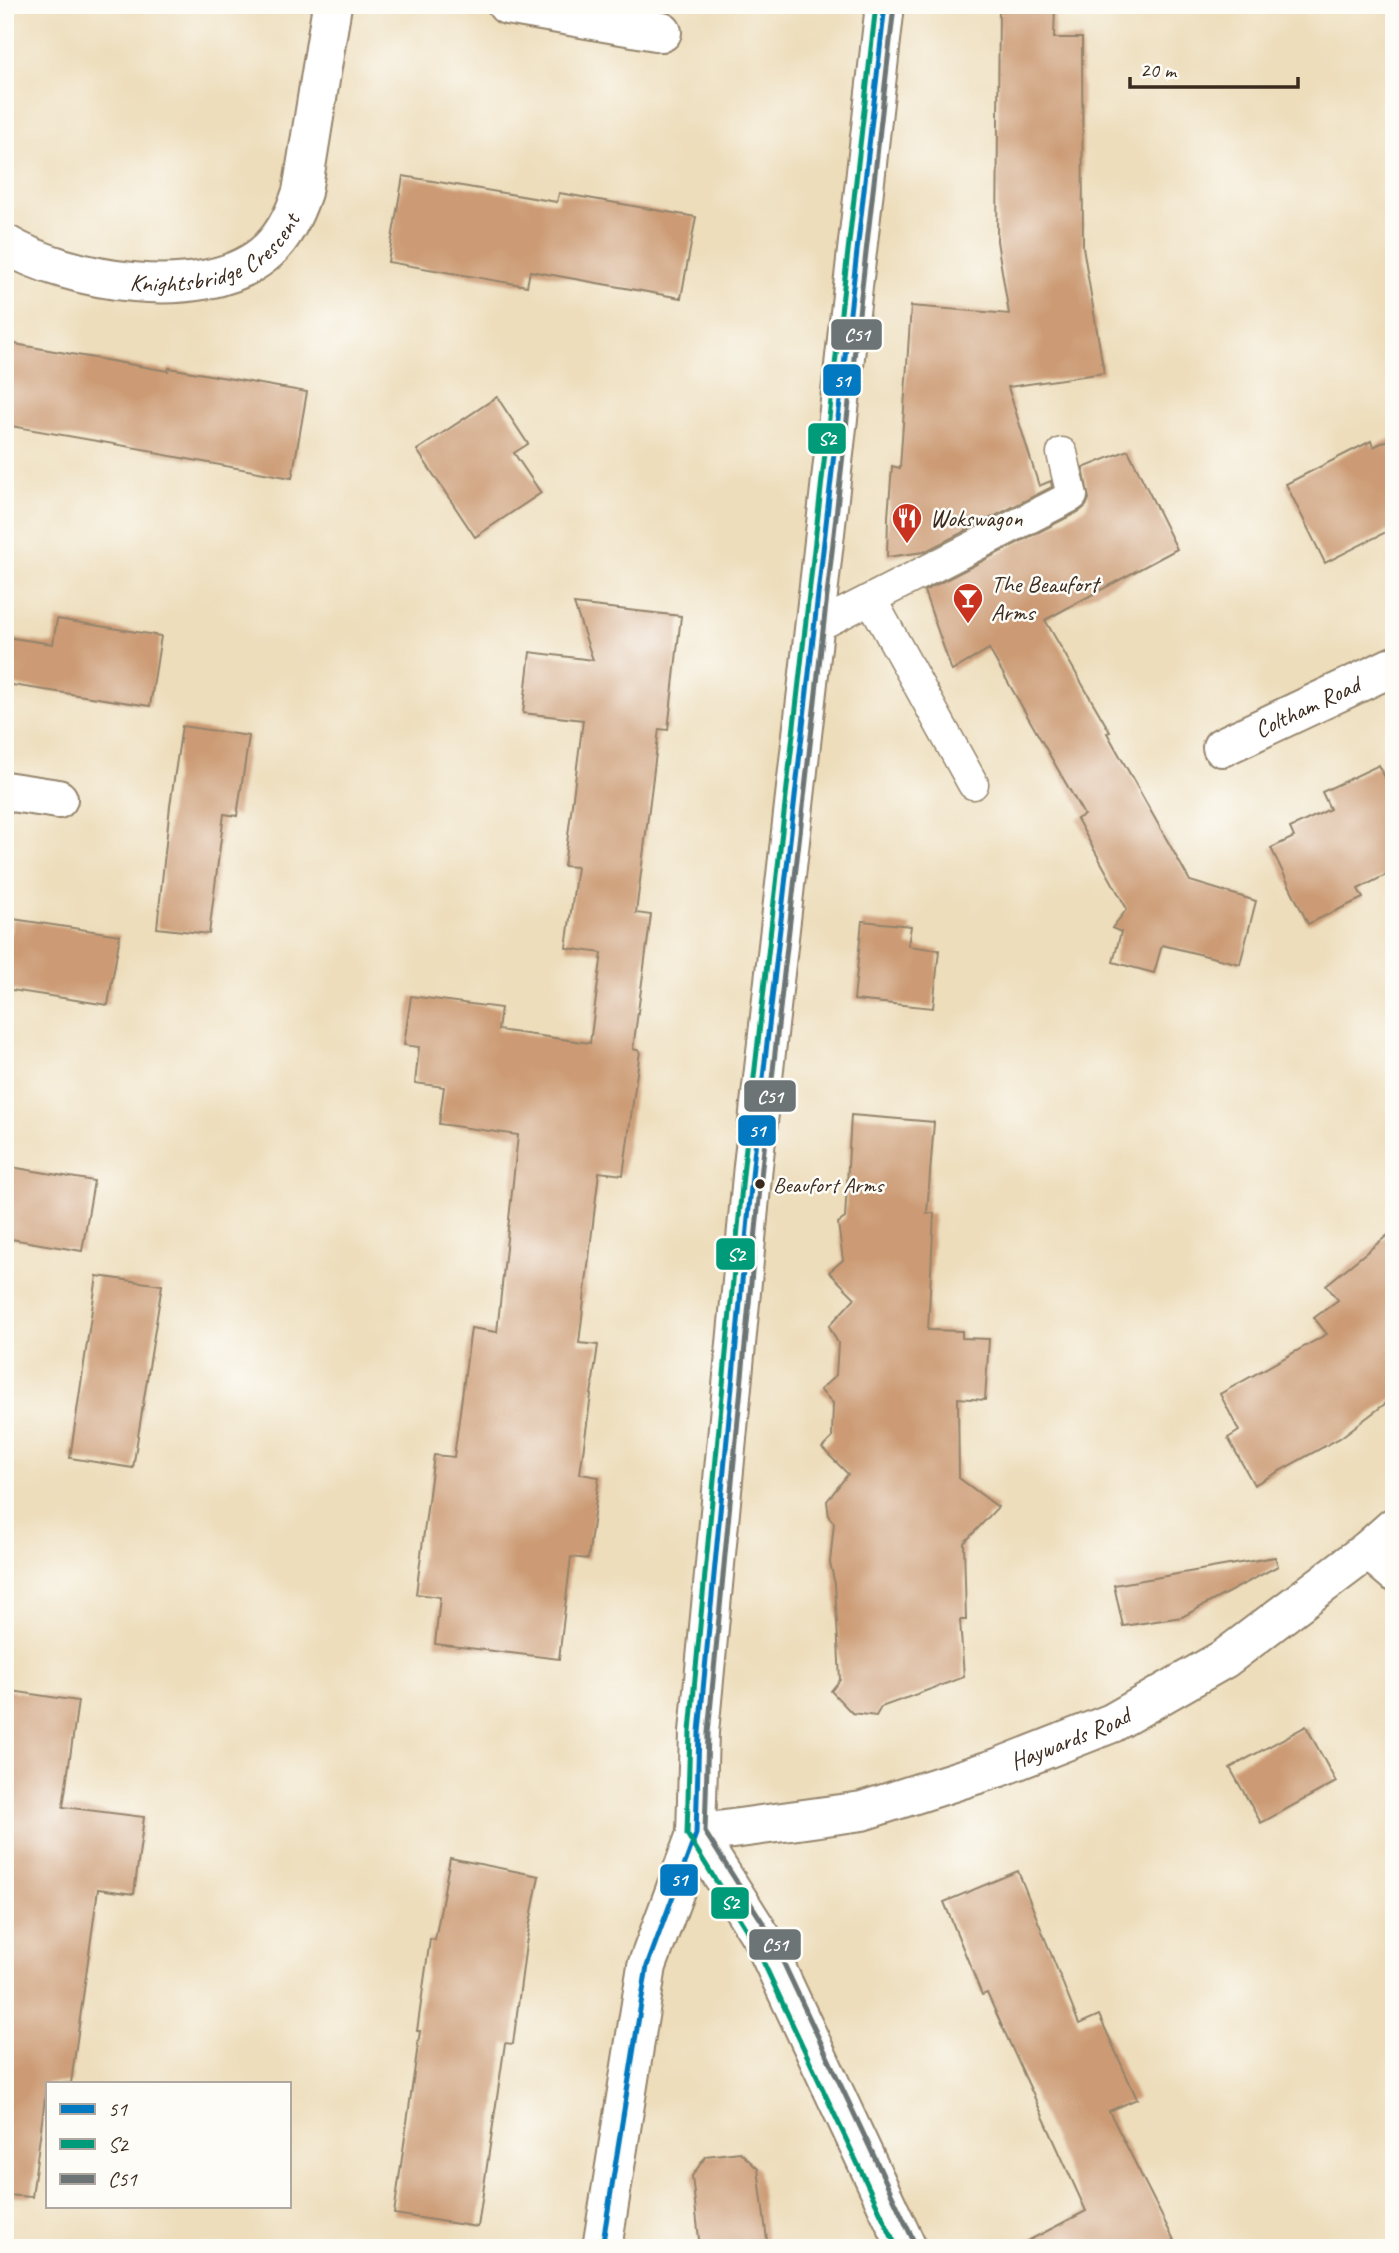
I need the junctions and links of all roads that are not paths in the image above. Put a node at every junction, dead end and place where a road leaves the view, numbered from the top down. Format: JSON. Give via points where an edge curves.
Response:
{"nodes":[{"id":1,"x":332,"y":5,"type":"edge"},
{"id":2,"x":507,"y":5,"type":"edge"},
{"id":3,"x":885,"y":5,"type":"edge"},
{"id":4,"x":662,"y":32,"type":"dead end"},
{"id":5,"x":5,"y":244,"type":"edge"},
{"id":6,"x":1062,"y":453,"type":"dead end"},
{"id":7,"x":871,"y":599,"type":"junction"},
{"id":8,"x":814,"y":628,"type":"junction"},
{"id":9,"x":1394,"y":666,"type":"edge"},
{"id":10,"x":1222,"y":747,"type":"dead end"},
{"id":11,"x":973,"y":784,"type":"dead end"},
{"id":12,"x":5,"y":791,"type":"edge"},
{"id":13,"x":58,"y":799,"type":"dead end"},
{"id":14,"x":1385,"y":1550,"type":"edge"},
{"id":15,"x":695,"y":1834,"type":"junction"},
{"id":16,"x":602,"y":2248,"type":"edge"},
{"id":17,"x":907,"y":2248,"type":"edge"}],
"edges":[{"from":1,"to":5,"type":"main road","name":"Knightsbridge Crescent","via":[[302,192],[294,216],[263,255],[214,278],[128,282],[46,264]]},
{"from":2,"to":4,"type":"main road"},
{"from":3,"to":8,"type":"main road"},
{"from":6,"to":7,"type":"lane","via":[[1072,496]]},
{"from":7,"to":8,"type":"lane"},
{"from":7,"to":11,"type":"lane"},
{"from":8,"to":15,"type":"main road","via":[[753,1166],[699,1732]]},
{"from":9,"to":10,"type":"main road","name":"Coltham Road"},
{"from":12,"to":13,"type":"main road"},
{"from":14,"to":15,"type":"main road","name":"Haywards Road","via":[[1224,1659],[1112,1723],[1000,1767],[863,1811]]},
{"from":15,"to":16,"type":"main road","via":[[647,1966]]},
{"from":15,"to":17,"type":"main road","via":[[762,1938]]}]}
